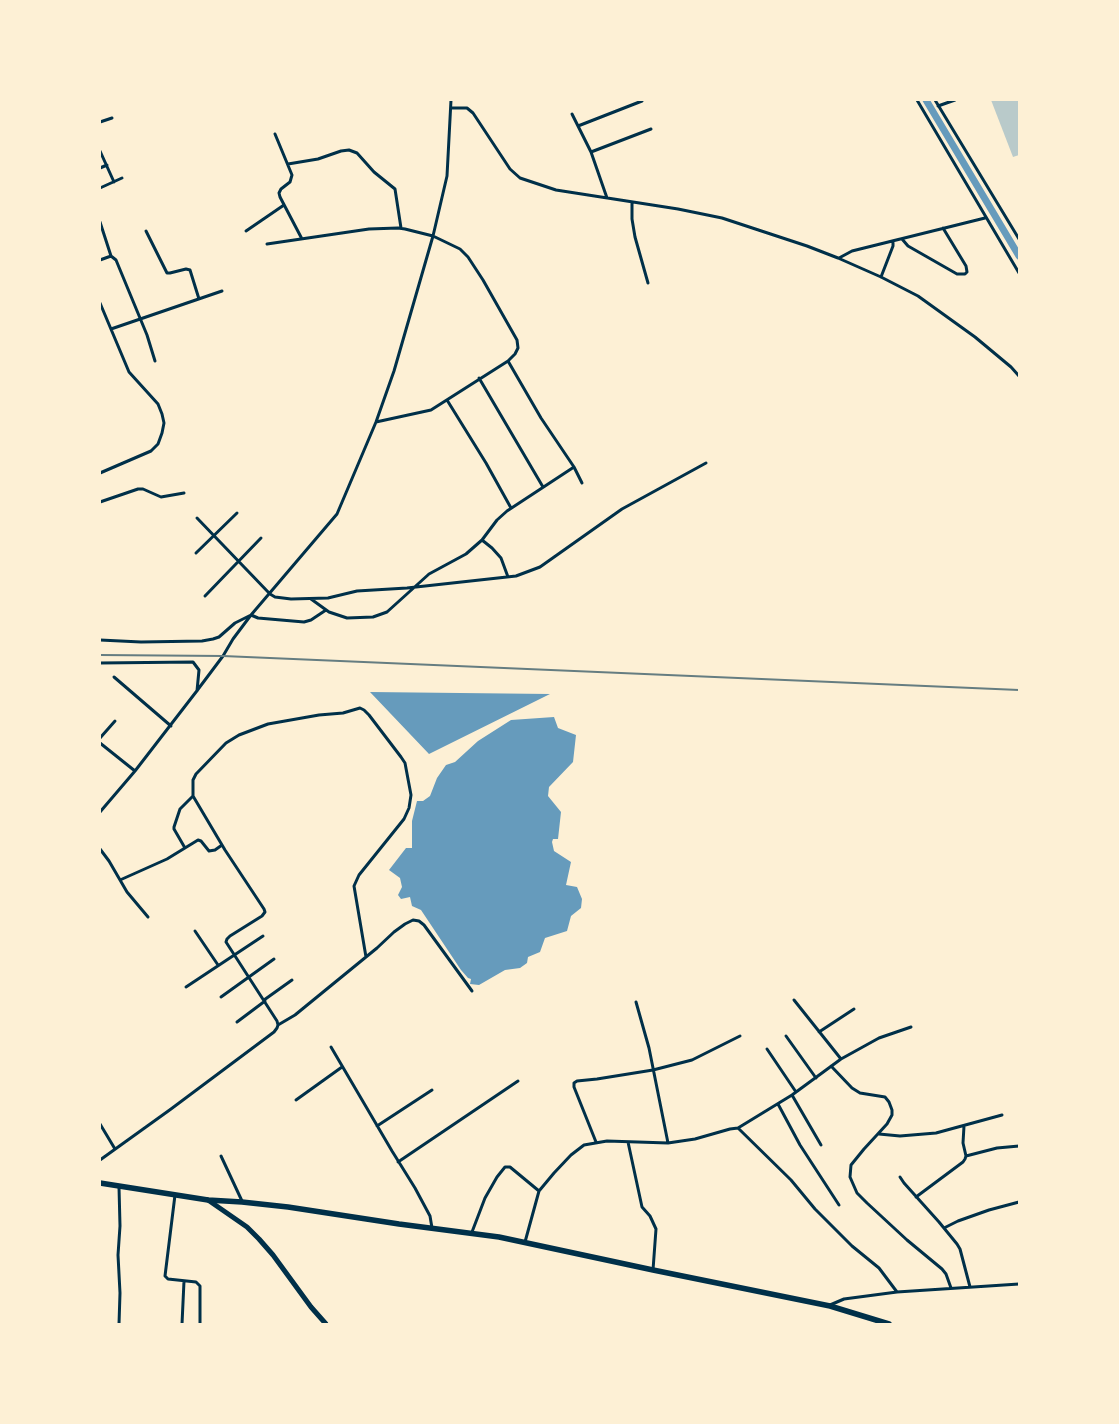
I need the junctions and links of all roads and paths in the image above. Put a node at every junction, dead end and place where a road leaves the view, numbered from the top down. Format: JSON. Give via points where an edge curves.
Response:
{"nodes":[{"id":1,"x":451,"y":100,"type":"edge"},
{"id":2,"x":917,"y":100,"type":"edge"},
{"id":3,"x":935,"y":100,"type":"edge"},
{"id":4,"x":955,"y":100,"type":"edge"},
{"id":5,"x":642,"y":101,"type":"dead end"},
{"id":6,"x":938,"y":106,"type":"junction"},
{"id":7,"x":451,"y":108,"type":"junction"},
{"id":8,"x":572,"y":114,"type":"dead end"},
{"id":9,"x":112,"y":118,"type":"dead end"},
{"id":10,"x":100,"y":122,"type":"edge"},
{"id":11,"x":578,"y":126,"type":"junction"},
{"id":12,"x":651,"y":129,"type":"dead end"},
{"id":13,"x":275,"y":134,"type":"dead end"},
{"id":14,"x":100,"y":151,"type":"edge"},
{"id":15,"x":591,"y":152,"type":"junction"},
{"id":16,"x":288,"y":164,"type":"junction"},
{"id":17,"x":107,"y":166,"type":"junction"},
{"id":18,"x":100,"y":168,"type":"edge"},
{"id":19,"x":122,"y":178,"type":"dead end"},
{"id":20,"x":114,"y":182,"type":"junction"},
{"id":21,"x":100,"y":188,"type":"edge"},
{"id":22,"x":607,"y":198,"type":"junction"},
{"id":23,"x":632,"y":202,"type":"junction"},
{"id":24,"x":284,"y":205,"type":"junction"},
{"id":25,"x":985,"y":218,"type":"junction"},
{"id":26,"x":100,"y":222,"type":"edge"},
{"id":27,"x":401,"y":228,"type":"junction"},
{"id":28,"x":944,"y":228,"type":"junction"},
{"id":29,"x":146,"y":231,"type":"dead end"},
{"id":30,"x":246,"y":231,"type":"dead end"},
{"id":31,"x":433,"y":236,"type":"junction"},
{"id":32,"x":302,"y":239,"type":"junction"},
{"id":33,"x":902,"y":239,"type":"junction"},
{"id":34,"x":1019,"y":239,"type":"edge"},
{"id":35,"x":893,"y":241,"type":"junction"},
{"id":36,"x":267,"y":244,"type":"dead end"},
{"id":37,"x":110,"y":256,"type":"junction"},
{"id":38,"x":838,"y":258,"type":"junction"},
{"id":39,"x":100,"y":260,"type":"edge"},
{"id":40,"x":1019,"y":273,"type":"edge"},
{"id":41,"x":881,"y":277,"type":"junction"},
{"id":42,"x":648,"y":283,"type":"dead end"},
{"id":43,"x":222,"y":291,"type":"dead end"},
{"id":44,"x":199,"y":299,"type":"junction"},
{"id":45,"x":100,"y":303,"type":"edge"},
{"id":46,"x":140,"y":319,"type":"junction"},
{"id":47,"x":111,"y":329,"type":"junction"},
{"id":48,"x":155,"y":360,"type":"dead end"},
{"id":49,"x":508,"y":361,"type":"junction"},
{"id":50,"x":1019,"y":376,"type":"edge"},
{"id":51,"x":479,"y":378,"type":"junction"},
{"id":52,"x":447,"y":400,"type":"junction"},
{"id":53,"x":376,"y":422,"type":"junction"},
{"id":54,"x":706,"y":463,"type":"dead end"},
{"id":55,"x":574,"y":467,"type":"junction"},
{"id":56,"x":100,"y":473,"type":"edge"},
{"id":57,"x":582,"y":483,"type":"dead end"},
{"id":58,"x":543,"y":487,"type":"junction"},
{"id":59,"x":184,"y":493,"type":"dead end"},
{"id":60,"x":100,"y":502,"type":"edge"},
{"id":61,"x":511,"y":508,"type":"junction"},
{"id":62,"x":237,"y":512,"type":"dead end"},
{"id":63,"x":197,"y":518,"type":"dead end"},
{"id":64,"x":214,"y":536,"type":"junction"},
{"id":65,"x":261,"y":538,"type":"dead end"},
{"id":66,"x":482,"y":540,"type":"junction"},
{"id":67,"x":196,"y":553,"type":"dead end"},
{"id":68,"x":238,"y":562,"type":"junction"},
{"id":69,"x":508,"y":577,"type":"junction"},
{"id":70,"x":413,"y":588,"type":"junction"},
{"id":71,"x":270,"y":594,"type":"junction"},
{"id":72,"x":204,"y":596,"type":"dead end"},
{"id":73,"x":311,"y":599,"type":"junction"},
{"id":74,"x":326,"y":610,"type":"junction"},
{"id":75,"x":251,"y":615,"type":"junction"},
{"id":76,"x":100,"y":640,"type":"edge"},
{"id":77,"x":100,"y":663,"type":"edge"},
{"id":78,"x":114,"y":677,"type":"dead end"},
{"id":79,"x":196,"y":692,"type":"junction"},
{"id":80,"x":115,"y":721,"type":"dead end"},
{"id":81,"x":171,"y":726,"type":"junction"},
{"id":82,"x":100,"y":738,"type":"edge"},
{"id":83,"x":100,"y":743,"type":"edge"},
{"id":84,"x":135,"y":771,"type":"junction"},
{"id":85,"x":193,"y":796,"type":"junction"},
{"id":86,"x":100,"y":812,"type":"edge"},
{"id":87,"x":222,"y":845,"type":"junction"},
{"id":88,"x":185,"y":848,"type":"junction"},
{"id":89,"x":100,"y":849,"type":"edge"},
{"id":90,"x":120,"y":880,"type":"junction"},
{"id":91,"x":148,"y":917,"type":"dead end"},
{"id":92,"x":194,"y":932,"type":"dead end"},
{"id":93,"x":263,"y":936,"type":"dead end"},
{"id":94,"x":234,"y":955,"type":"junction"},
{"id":95,"x":366,"y":957,"type":"junction"},
{"id":96,"x":274,"y":959,"type":"dead end"},
{"id":97,"x":218,"y":966,"type":"junction"},
{"id":98,"x":249,"y":977,"type":"junction"},
{"id":99,"x":292,"y":980,"type":"dead end"},
{"id":100,"x":186,"y":987,"type":"dead end"},
{"id":101,"x":472,"y":991,"type":"dead end"},
{"id":102,"x":221,"y":997,"type":"dead end"},
{"id":103,"x":794,"y":1000,"type":"dead end"},
{"id":104,"x":264,"y":1001,"type":"junction"},
{"id":105,"x":636,"y":1002,"type":"dead end"},
{"id":106,"x":854,"y":1009,"type":"dead end"},
{"id":107,"x":237,"y":1022,"type":"dead end"},
{"id":108,"x":278,"y":1025,"type":"junction"},
{"id":109,"x":911,"y":1027,"type":"dead end"},
{"id":110,"x":819,"y":1032,"type":"junction"},
{"id":111,"x":740,"y":1036,"type":"dead end"},
{"id":112,"x":786,"y":1036,"type":"dead end"},
{"id":113,"x":331,"y":1047,"type":"dead end"},
{"id":114,"x":767,"y":1049,"type":"dead end"},
{"id":115,"x":841,"y":1059,"type":"junction"},
{"id":116,"x":832,"y":1066,"type":"junction"},
{"id":117,"x":342,"y":1067,"type":"junction"},
{"id":118,"x":653,"y":1070,"type":"junction"},
{"id":119,"x":816,"y":1078,"type":"junction"},
{"id":120,"x":518,"y":1081,"type":"dead end"},
{"id":121,"x":432,"y":1090,"type":"dead end"},
{"id":122,"x":794,"y":1094,"type":"junction"},
{"id":123,"x":296,"y":1100,"type":"dead end"},
{"id":124,"x":778,"y":1104,"type":"junction"},
{"id":125,"x":1002,"y":1115,"type":"dead end"},
{"id":126,"x":100,"y":1124,"type":"edge"},
{"id":127,"x":377,"y":1126,"type":"junction"},
{"id":128,"x":964,"y":1126,"type":"junction"},
{"id":129,"x":738,"y":1128,"type":"junction"},
{"id":130,"x":878,"y":1134,"type":"junction"},
{"id":131,"x":596,"y":1142,"type":"junction"},
{"id":132,"x":628,"y":1142,"type":"junction"},
{"id":133,"x":668,"y":1143,"type":"junction"},
{"id":134,"x":821,"y":1146,"type":"dead end"},
{"id":135,"x":1019,"y":1146,"type":"edge"},
{"id":136,"x":115,"y":1149,"type":"junction"},
{"id":137,"x":221,"y":1156,"type":"dead end"},
{"id":138,"x":966,"y":1156,"type":"junction"},
{"id":139,"x":100,"y":1160,"type":"edge"},
{"id":140,"x":398,"y":1162,"type":"junction"},
{"id":141,"x":900,"y":1177,"type":"dead end"},
{"id":142,"x":100,"y":1183,"type":"edge"},
{"id":143,"x":119,"y":1187,"type":"junction"},
{"id":144,"x":539,"y":1191,"type":"junction"},
{"id":145,"x":175,"y":1195,"type":"junction"},
{"id":146,"x":916,"y":1198,"type":"junction"},
{"id":147,"x":208,"y":1200,"type":"junction"},
{"id":148,"x":242,"y":1202,"type":"junction"},
{"id":149,"x":1019,"y":1202,"type":"edge"},
{"id":150,"x":840,"y":1205,"type":"dead end"},
{"id":151,"x":432,"y":1228,"type":"junction"},
{"id":152,"x":944,"y":1228,"type":"junction"},
{"id":153,"x":471,"y":1233,"type":"junction"},
{"id":154,"x":525,"y":1242,"type":"junction"},
{"id":155,"x":653,"y":1270,"type":"junction"},
{"id":156,"x":184,"y":1281,"type":"junction"},
{"id":157,"x":1019,"y":1284,"type":"edge"},
{"id":158,"x":970,"y":1287,"type":"junction"},
{"id":159,"x":951,"y":1288,"type":"junction"},
{"id":160,"x":897,"y":1292,"type":"junction"},
{"id":161,"x":830,"y":1306,"type":"junction"},
{"id":162,"x":119,"y":1324,"type":"edge"},
{"id":163,"x":182,"y":1324,"type":"edge"},
{"id":164,"x":200,"y":1324,"type":"edge"},
{"id":165,"x":326,"y":1324,"type":"edge"},
{"id":166,"x":889,"y":1324,"type":"edge"}],
"edges":[{"from":1,"to":7,"type":"street"},
{"from":2,"to":25,"type":"street"},
{"from":3,"to":6,"type":"street"},
{"from":4,"to":6,"type":"street"},
{"from":5,"to":11,"type":"street"},
{"from":6,"to":34,"type":"street"},
{"from":7,"to":22,"type":"street","via":[[467,108],[473,113],[510,169],[520,178],[556,190]]},
{"from":7,"to":31,"type":"street","via":[[446,176]]},
{"from":8,"to":11,"type":"street"},
{"from":9,"to":10,"type":"street"},
{"from":11,"to":15,"type":"street"},
{"from":12,"to":15,"type":"street"},
{"from":13,"to":16,"type":"street"},
{"from":14,"to":17,"type":"street"},
{"from":15,"to":22,"type":"street"},
{"from":16,"to":24,"type":"street","via":[[292,180],[279,193]]},
{"from":16,"to":27,"type":"street","via":[[341,151],[357,153],[395,189]]},
{"from":17,"to":18,"type":"street"},
{"from":17,"to":20,"type":"street"},
{"from":19,"to":20,"type":"street"},
{"from":20,"to":21,"type":"street"},
{"from":22,"to":23,"type":"street"},
{"from":23,"to":38,"type":"street","via":[[722,218]]},
{"from":23,"to":42,"type":"street","via":[[635,237]]},
{"from":24,"to":30,"type":"street"},
{"from":24,"to":32,"type":"street"},
{"from":25,"to":28,"type":"street"},
{"from":25,"to":40,"type":"street"},
{"from":26,"to":37,"type":"street"},
{"from":27,"to":31,"type":"street"},
{"from":27,"to":32,"type":"street","via":[[369,229]]},
{"from":28,"to":33,"type":"street"},
{"from":28,"to":33,"type":"street","via":[[966,266],[966,274],[957,274],[908,246]]},
{"from":29,"to":44,"type":"street","via":[[168,273],[190,270]]},
{"from":31,"to":49,"type":"street","via":[[460,249],[468,257],[505,318],[518,348]]},
{"from":31,"to":53,"type":"street"},
{"from":32,"to":36,"type":"street"},
{"from":33,"to":35,"type":"street"},
{"from":35,"to":38,"type":"street","via":[[852,251]]},
{"from":35,"to":41,"type":"street"},
{"from":37,"to":39,"type":"street"},
{"from":37,"to":46,"type":"street","via":[[116,260]]},
{"from":38,"to":41,"type":"street"},
{"from":41,"to":50,"type":"street","via":[[918,296],[975,337]]},
{"from":43,"to":44,"type":"street"},
{"from":44,"to":46,"type":"street"},
{"from":45,"to":47,"type":"street"},
{"from":46,"to":47,"type":"street"},
{"from":46,"to":48,"type":"street"},
{"from":47,"to":56,"type":"street","via":[[129,372],[158,404],[164,423],[158,444],[151,451]]},
{"from":49,"to":51,"type":"street"},
{"from":49,"to":55,"type":"street"},
{"from":51,"to":52,"type":"street"},
{"from":51,"to":58,"type":"street"},
{"from":52,"to":53,"type":"street","via":[[431,410]]},
{"from":52,"to":61,"type":"street"},
{"from":53,"to":71,"type":"street","via":[[337,514]]},
{"from":54,"to":69,"type":"street","via":[[622,509],[540,567]]},
{"from":55,"to":57,"type":"street"},
{"from":55,"to":58,"type":"street"},
{"from":58,"to":61,"type":"street"},
{"from":59,"to":60,"type":"street","via":[[161,497],[138,489]]},
{"from":61,"to":66,"type":"street"},
{"from":62,"to":64,"type":"street"},
{"from":63,"to":64,"type":"street"},
{"from":64,"to":67,"type":"street"},
{"from":64,"to":68,"type":"street"},
{"from":65,"to":68,"type":"street"},
{"from":66,"to":69,"type":"street","via":[[501,558]]},
{"from":66,"to":70,"type":"street"},
{"from":68,"to":71,"type":"street"},
{"from":68,"to":72,"type":"street"},
{"from":69,"to":70,"type":"street"},
{"from":70,"to":73,"type":"street","via":[[357,591]]},
{"from":70,"to":74,"type":"street","via":[[396,606],[373,617],[346,618]]},
{"from":71,"to":73,"type":"street"},
{"from":71,"to":75,"type":"street"},
{"from":73,"to":74,"type":"street"},
{"from":74,"to":75,"type":"street","via":[[304,622]]},
{"from":75,"to":76,"type":"street","via":[[207,640]]},
{"from":75,"to":79,"type":"street"},
{"from":77,"to":79,"type":"street","via":[[193,662],[199,670]]},
{"from":78,"to":81,"type":"street"},
{"from":79,"to":81,"type":"street"},
{"from":80,"to":82,"type":"street"},
{"from":81,"to":84,"type":"street"},
{"from":83,"to":84,"type":"street"},
{"from":84,"to":86,"type":"street"},
{"from":85,"to":87,"type":"street"},
{"from":85,"to":88,"type":"street","via":[[180,809],[174,826]]},
{"from":85,"to":95,"type":"street","via":[[196,774],[226,743],[239,735],[268,724],[360,708],[364,710],[405,763],[411,795],[404,819],[358,875],[354,886]]},
{"from":87,"to":88,"type":"street","via":[[209,851],[199,840]]},
{"from":87,"to":94,"type":"street","via":[[265,912],[227,939]]},
{"from":88,"to":90,"type":"street"},
{"from":89,"to":90,"type":"street"},
{"from":90,"to":91,"type":"street"},
{"from":92,"to":97,"type":"street"},
{"from":93,"to":94,"type":"street"},
{"from":94,"to":97,"type":"street"},
{"from":94,"to":98,"type":"street"},
{"from":95,"to":101,"type":"street","via":[[404,924],[419,920]]},
{"from":95,"to":108,"type":"street","via":[[296,1015]]},
{"from":96,"to":98,"type":"street"},
{"from":97,"to":100,"type":"street"},
{"from":98,"to":102,"type":"street"},
{"from":98,"to":104,"type":"street"},
{"from":99,"to":104,"type":"street"},
{"from":103,"to":110,"type":"street"},
{"from":104,"to":107,"type":"street"},
{"from":104,"to":108,"type":"street"},
{"from":105,"to":118,"type":"street"},
{"from":106,"to":110,"type":"street"},
{"from":108,"to":136,"type":"street","via":[[274,1032]]},
{"from":109,"to":115,"type":"street","via":[[879,1038]]},
{"from":110,"to":115,"type":"street"},
{"from":111,"to":118,"type":"street","via":[[692,1060]]},
{"from":112,"to":119,"type":"street"},
{"from":113,"to":117,"type":"street"},
{"from":114,"to":122,"type":"street"},
{"from":115,"to":116,"type":"street"},
{"from":116,"to":119,"type":"street"},
{"from":116,"to":130,"type":"street","via":[[852,1088],[868,1095],[881,1095],[889,1102],[892,1115]]},
{"from":117,"to":123,"type":"street"},
{"from":117,"to":127,"type":"street"},
{"from":118,"to":131,"type":"street","via":[[574,1083]]},
{"from":118,"to":133,"type":"street"},
{"from":119,"to":122,"type":"street"},
{"from":120,"to":140,"type":"street"},
{"from":121,"to":127,"type":"street"},
{"from":122,"to":124,"type":"street"},
{"from":122,"to":134,"type":"street"},
{"from":124,"to":129,"type":"street"},
{"from":124,"to":150,"type":"street","via":[[800,1145]]},
{"from":125,"to":128,"type":"street"},
{"from":126,"to":136,"type":"street"},
{"from":127,"to":140,"type":"street"},
{"from":128,"to":130,"type":"street","via":[[936,1133]]},
{"from":128,"to":138,"type":"street"},
{"from":129,"to":133,"type":"street"},
{"from":129,"to":160,"type":"street","via":[[852,1246],[879,1268]]},
{"from":130,"to":159,"type":"street","via":[[851,1165],[852,1184],[867,1204],[942,1269]]},
{"from":131,"to":132,"type":"street"},
{"from":131,"to":144,"type":"street","via":[[579,1148]]},
{"from":132,"to":133,"type":"street"},
{"from":132,"to":155,"type":"street","via":[[642,1208],[656,1229]]},
{"from":135,"to":138,"type":"street"},
{"from":136,"to":139,"type":"street"},
{"from":137,"to":148,"type":"street"},
{"from":138,"to":146,"type":"street","via":[[963,1162]]},
{"from":140,"to":151,"type":"street","via":[[430,1216]]},
{"from":141,"to":146,"type":"street"},
{"from":142,"to":143,"type":"highway"},
{"from":143,"to":145,"type":"highway"},
{"from":143,"to":162,"type":"street"},
{"from":144,"to":153,"type":"street","via":[[510,1167],[505,1167],[485,1198]]},
{"from":144,"to":154,"type":"street"},
{"from":145,"to":147,"type":"highway"},
{"from":145,"to":156,"type":"street","via":[[165,1276]]},
{"from":146,"to":152,"type":"street"},
{"from":147,"to":148,"type":"highway"},
{"from":147,"to":165,"type":"main road","via":[[259,1239]]},
{"from":148,"to":151,"type":"highway"},
{"from":149,"to":152,"type":"street"},
{"from":151,"to":153,"type":"highway"},
{"from":152,"to":158,"type":"street","via":[[960,1249]]},
{"from":153,"to":154,"type":"highway"},
{"from":154,"to":155,"type":"highway"},
{"from":155,"to":161,"type":"highway"},
{"from":156,"to":163,"type":"street"},
{"from":156,"to":164,"type":"street","via":[[196,1282],[201,1288]]},
{"from":157,"to":158,"type":"street"},
{"from":158,"to":159,"type":"street"},
{"from":159,"to":160,"type":"street"},
{"from":160,"to":161,"type":"street","via":[[844,1299]]},
{"from":161,"to":166,"type":"highway"}]}
